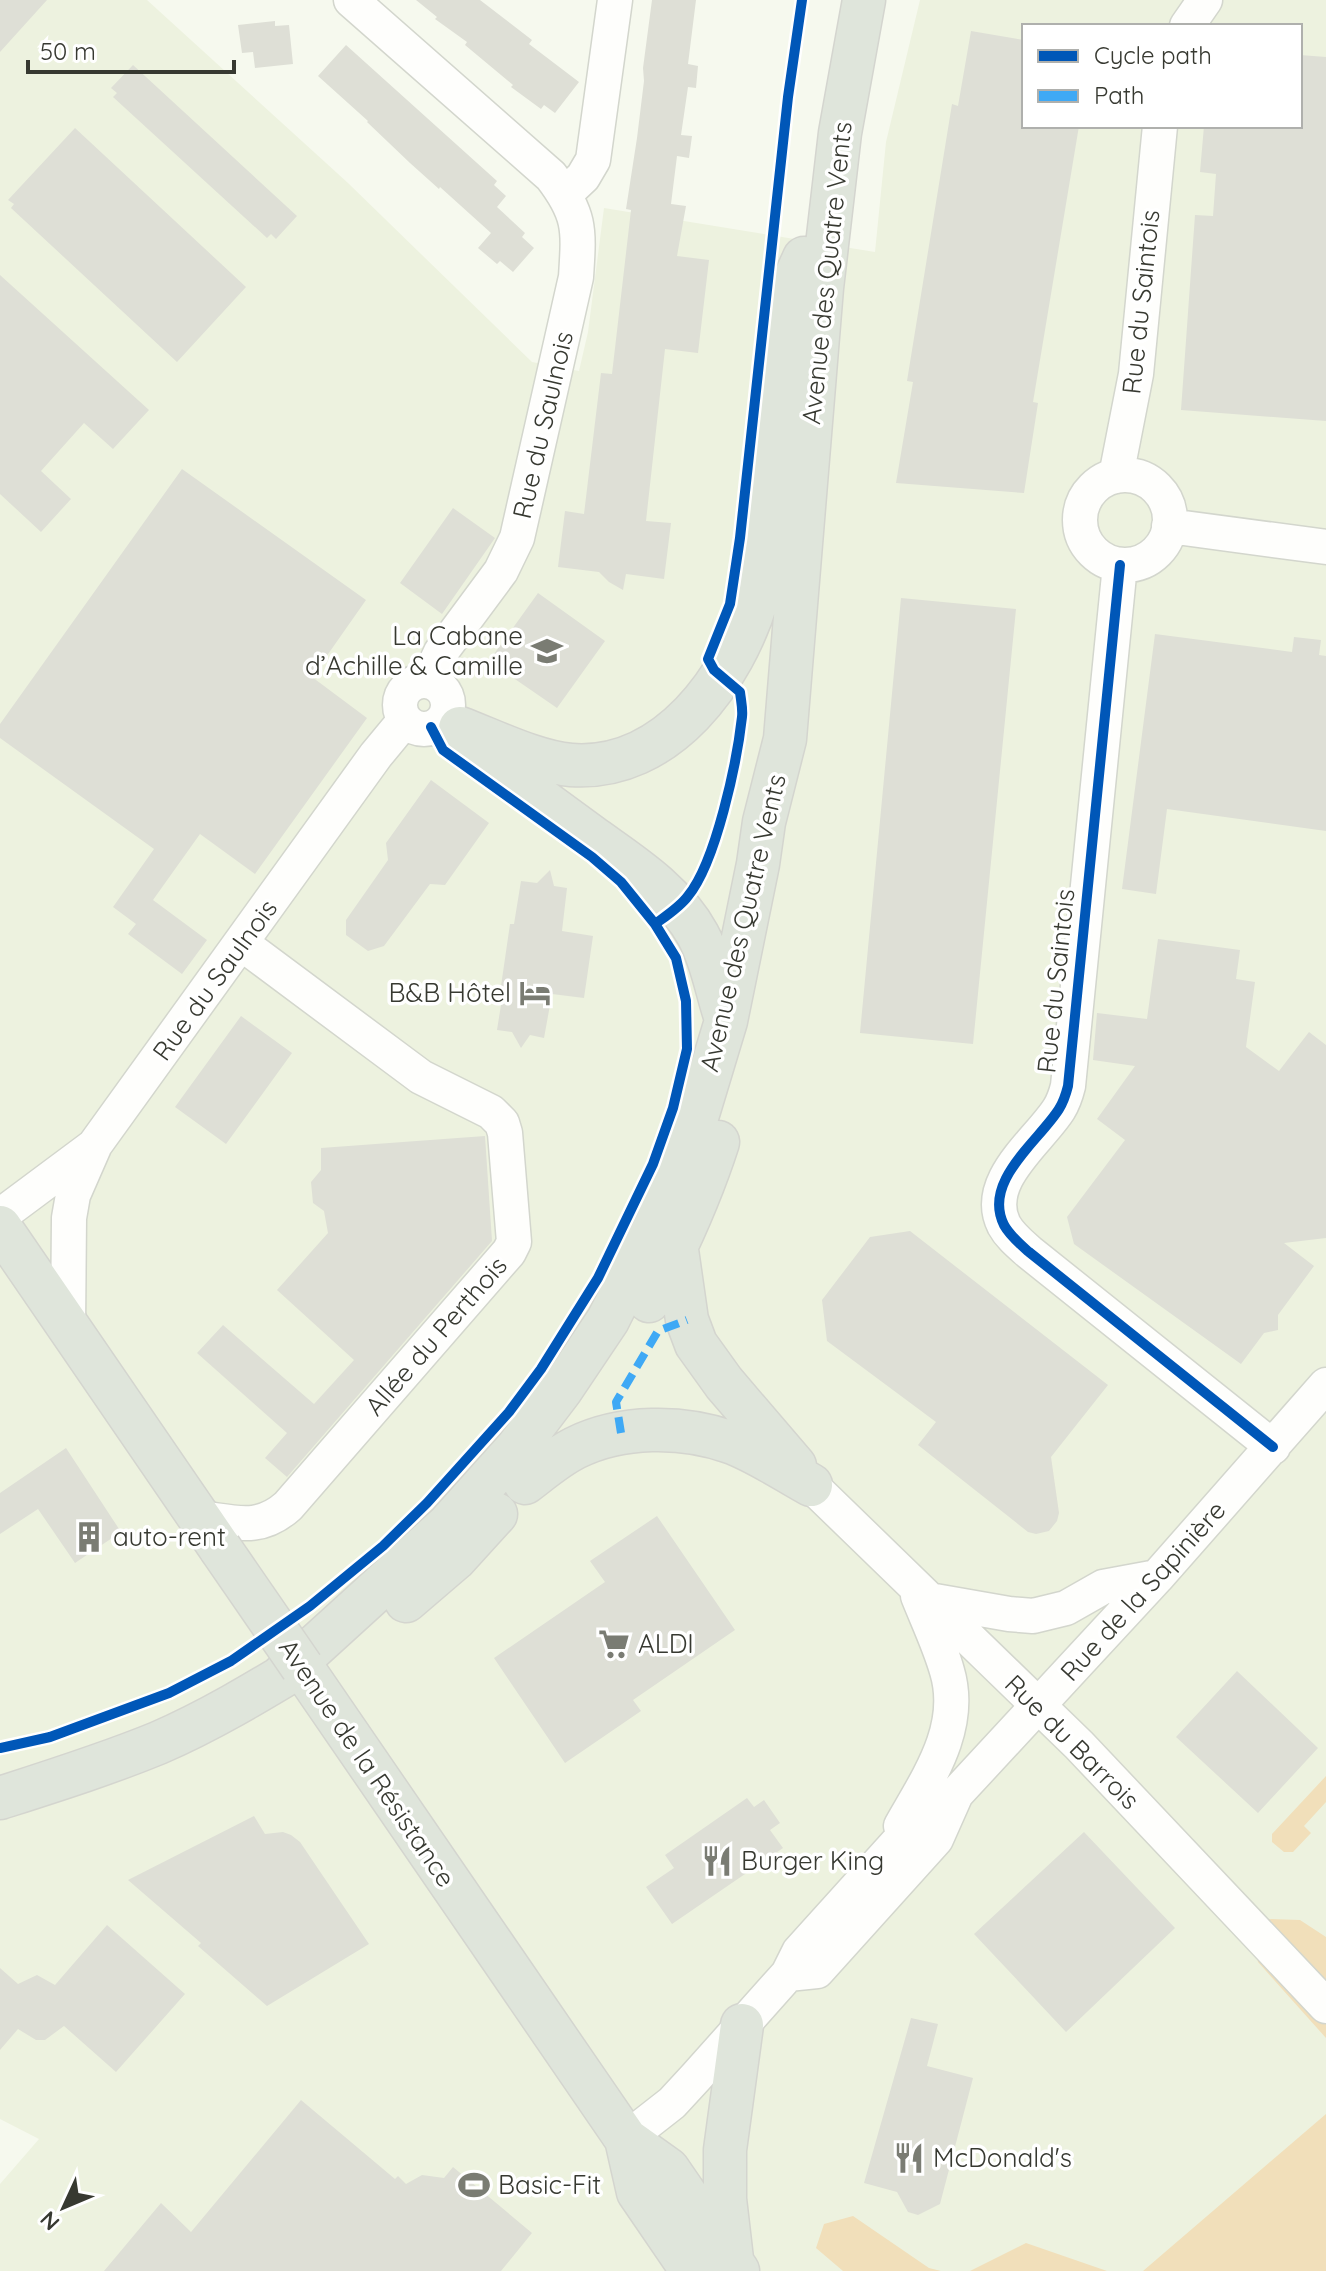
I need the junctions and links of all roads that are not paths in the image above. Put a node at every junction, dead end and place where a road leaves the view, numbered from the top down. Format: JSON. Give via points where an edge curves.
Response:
{"nodes":[{"id":1,"x":351,"y":0,"type":"edge"},
{"id":2,"x":615,"y":0,"type":"edge"},
{"id":3,"x":864,"y":0,"type":"edge"},
{"id":4,"x":894,"y":0,"type":"edge"},
{"id":5,"x":1205,"y":0,"type":"edge"},
{"id":6,"x":1188,"y":24,"type":"edge"},
{"id":7,"x":846,"y":98,"type":"junction"},
{"id":8,"x":1160,"y":128,"type":"edge"},
{"id":9,"x":565,"y":194,"type":"junction"},
{"id":10,"x":832,"y":197,"type":"junction"},
{"id":11,"x":1116,"y":476,"type":"junction"},
{"id":12,"x":1169,"y":526,"type":"junction"},
{"id":13,"x":1326,"y":547,"type":"edge"},
{"id":14,"x":1120,"y":565,"type":"junction"},
{"id":15,"x":435,"y":712,"type":"junction"},
{"id":16,"x":785,"y":739,"type":"junction"},
{"id":17,"x":241,"y":943,"type":"junction"},
{"id":18,"x":726,"y":1021,"type":"junction"},
{"id":19,"x":94,"y":1146,"type":"junction"},
{"id":20,"x":0,"y":1216,"type":"edge"},
{"id":21,"x":0,"y":1227,"type":"edge"},
{"id":22,"x":677,"y":1250,"type":"junction"},
{"id":23,"x":68,"y":1327,"type":"junction"},
{"id":24,"x":1326,"y":1385,"type":"edge"},
{"id":25,"x":1273,"y":1447,"type":"junction"},
{"id":26,"x":525,"y":1483,"type":"junction"},
{"id":27,"x":811,"y":1485,"type":"junction"},
{"id":28,"x":210,"y":1533,"type":"junction"},
{"id":29,"x":1157,"y":1577,"type":"junction"},
{"id":30,"x":921,"y":1592,"type":"junction"},
{"id":31,"x":281,"y":1677,"type":"junction"},
{"id":32,"x":1038,"y":1706,"type":"junction"},
{"id":33,"x":119,"y":1758,"type":"junction"},
{"id":34,"x":0,"y":1783,"type":"edge"},
{"id":35,"x":43,"y":1784,"type":"junction"},
{"id":36,"x":956,"y":1794,"type":"junction"},
{"id":37,"x":0,"y":1798,"type":"edge"},
{"id":38,"x":0,"y":1829,"type":"edge"},
{"id":39,"x":884,"y":1858,"type":"junction"},
{"id":40,"x":788,"y":1974,"type":"junction"},
{"id":41,"x":1326,"y":2006,"type":"edge"},
{"id":42,"x":742,"y":2025,"type":"junction"},
{"id":43,"x":626,"y":2139,"type":"junction"},
{"id":44,"x":682,"y":2262,"type":"edge"},
{"id":45,"x":736,"y":2267,"type":"edge"}],
"edges":[{"from":1,"to":9,"type":"street","via":[[538,163]]},
{"from":2,"to":9,"type":"street","via":[[593,160]]},
{"from":3,"to":7,"type":"main road","name":"Avenue des Quatre Vents"},
{"from":4,"to":7,"type":"main road"},
{"from":5,"to":6,"type":"street"},
{"from":7,"to":10,"type":"main road","name":"Avenue des Quatre Vents"},
{"from":8,"to":11,"type":"street","name":"Rue du Saintois","via":[[1136,374]]},
{"from":9,"to":15,"type":"street","name":"Rue du Saulnois","via":[[579,234],[576,277],[517,538],[501,571],[441,652],[434,667]]},
{"from":10,"to":15,"type":"main road","via":[[794,280],[758,596],[729,665],[668,736],[630,756],[600,764],[548,761]]},
{"from":10,"to":16,"type":"main road","name":"Avenue des Quatre Vents"},
{"from":11,"to":12,"type":"street","via":[[1144,479],[1156,487],[1169,512]]},
{"from":11,"to":14,"type":"street","via":[[1087,495],[1081,528],[1091,549]]},
{"from":12,"to":13,"type":"street"},
{"from":12,"to":14,"type":"street","via":[[1151,557]]},
{"from":14,"to":25,"type":"street","name":"Rue du Saintois","via":[[1068,1086],[1058,1110],[1010,1170],[999,1208],[1010,1235],[1029,1252]]},
{"from":15,"to":17,"type":"street","name":"Rue du Saulnois","via":[[376,755]]},
{"from":15,"to":18,"type":"main road","via":[[482,756],[678,906],[698,935]]},
{"from":16,"to":18,"type":"main road","name":"Avenue des Quatre Vents"},
{"from":16,"to":22,"type":"main road","name":"Avenue des Quatre Vents","via":[[790,825],[769,957],[719,1138]]},
{"from":17,"to":19,"type":"street","name":"Rue du Saulnois"},
{"from":17,"to":28,"type":"street","name":"Allée du Perthois","via":[[421,1077],[491,1112],[502,1123],[514,1242],[288,1506],[257,1524]]},
{"from":18,"to":31,"type":"main road","name":"Avenue des Quatre Vents","via":[[691,1137],[657,1222],[608,1320],[561,1390],[448,1525]]},
{"from":19,"to":20,"type":"street","name":"Rue du Saulnois"},
{"from":19,"to":23,"type":"street","via":[[69,1218]]},
{"from":21,"to":23,"type":"main road","name":"Avenue de la Résistance"},
{"from":22,"to":26,"type":"main road","name":"Avenue des Quatre Vents","via":[[604,1377]]},
{"from":22,"to":27,"type":"main road","via":[[687,1320],[696,1344]]},
{"from":23,"to":28,"type":"main road","name":"Avenue de la Résistance"},
{"from":24,"to":25,"type":"street","name":"Rue de la Sapinière"},
{"from":25,"to":29,"type":"street","name":"Rue de la Sapinière"},
{"from":26,"to":27,"type":"main road","via":[[598,1439],[672,1431],[733,1442]]},
{"from":26,"to":31,"type":"main road","name":"Avenue des Quatre Vents","via":[[455,1559],[404,1602]]},
{"from":27,"to":30,"type":"street","name":"Rue du Barrois"},
{"from":28,"to":43,"type":"main road","name":"Avenue de la Résistance","bridge":true},
{"from":29,"to":30,"type":"street","via":[[1103,1587],[1066,1608],[1033,1616]]},
{"from":29,"to":32,"type":"street","name":"Rue de la Sapinière"},
{"from":30,"to":32,"type":"street","name":"Rue du Barrois"},
{"from":30,"to":39,"type":"street","via":[[947,1669],[950,1724],[930,1774]]},
{"from":31,"to":33,"type":"main road","name":"Avenue des Quatre Vents","via":[[161,1742]]},
{"from":32,"to":36,"type":"street","name":"Rue de la Sapinière"},
{"from":32,"to":41,"type":"street","name":"Rue du Barrois"},
{"from":33,"to":35,"type":"main road","name":"Avenue des Quatre Vents"},
{"from":33,"to":38,"type":"main road","via":[[44,1811]]},
{"from":34,"to":35,"type":"main road"},
{"from":35,"to":37,"type":"main road","name":"Avenue des Quatre Vents"},
{"from":36,"to":39,"type":"street","name":"Rue de la Sapinière","via":[[928,1809]]},
{"from":36,"to":40,"type":"street","name":"Rue de la Sapinière","via":[[936,1839],[817,1971]]},
{"from":39,"to":40,"type":"street","name":"Rue de la Sapinière","via":[[799,1952]]},
{"from":40,"to":42,"type":"street","name":"Rue de la Sapinière"},
{"from":42,"to":43,"type":"street","name":"Rue de la Sapinière","via":[[672,2103]]},
{"from":42,"to":45,"type":"main road","via":[[725,2150],[725,2199]]},
{"from":43,"to":44,"type":"main road","name":"Avenue de la Résistance","via":[[638,2192]]},
{"from":43,"to":45,"type":"main road","name":"Avenue de la Résistance","via":[[668,2169]]}]}
